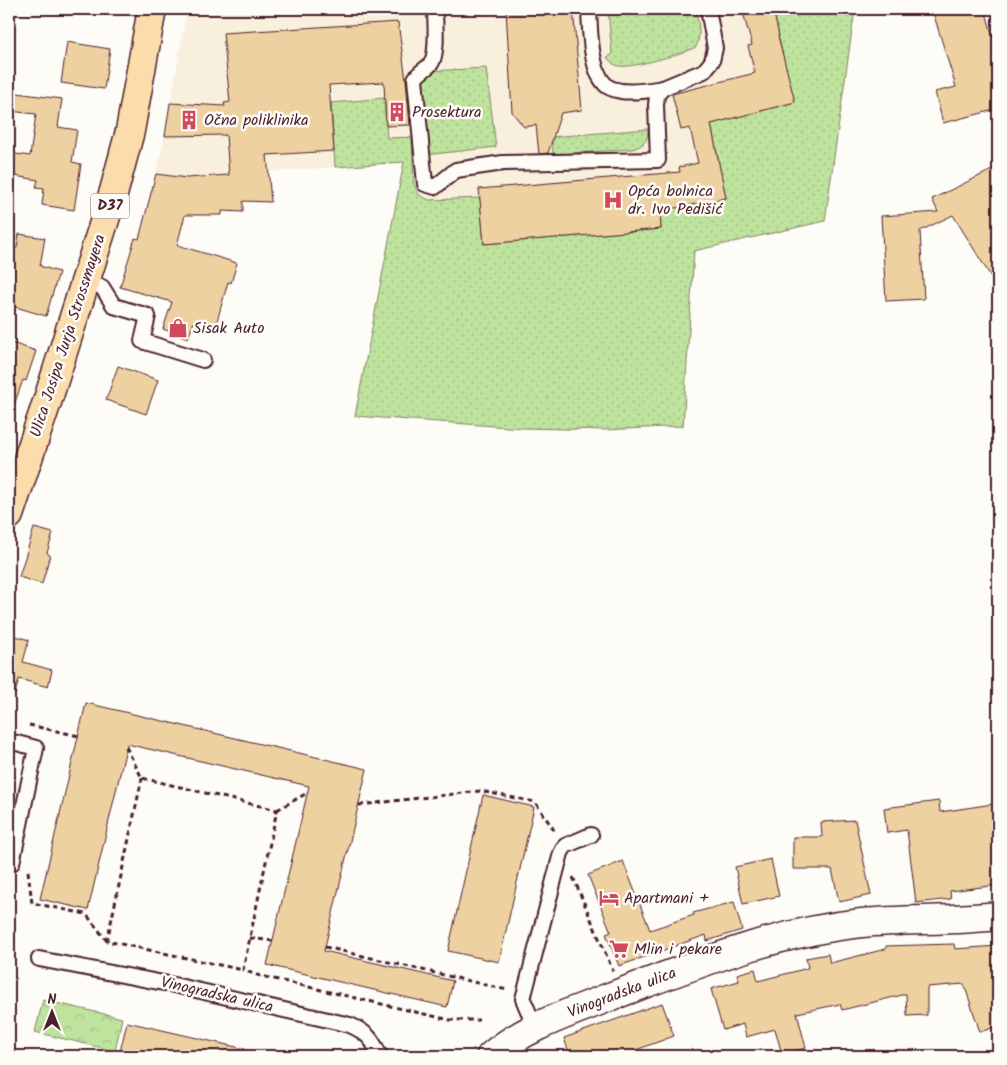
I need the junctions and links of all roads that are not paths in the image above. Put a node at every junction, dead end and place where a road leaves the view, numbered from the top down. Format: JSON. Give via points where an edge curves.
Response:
{"nodes":[{"id":1,"x":152,"y":9,"type":"edge"},
{"id":2,"x":435,"y":9,"type":"edge"},
{"id":3,"x":589,"y":9,"type":"edge"},
{"id":4,"x":708,"y":9,"type":"edge"},
{"id":5,"x":663,"y":88,"type":"junction"},
{"id":6,"x":86,"y":282,"type":"junction"},
{"id":7,"x":204,"y":360,"type":"dead end"},
{"id":8,"x":9,"y":515,"type":"edge"},
{"id":9,"x":9,"y":741,"type":"edge"},
{"id":10,"x":591,"y":836,"type":"dead end"},
{"id":11,"x":12,"y":863,"type":"road end"},
{"id":12,"x":998,"y":916,"type":"edge"},
{"id":13,"x":39,"y":959,"type":"dead end"},
{"id":14,"x":535,"y":1027,"type":"junction"},
{"id":15,"x":380,"y":1056,"type":"edge"},
{"id":16,"x":491,"y":1056,"type":"edge"}],
"edges":[{"from":1,"to":6,"type":"main road","name":"Ulica Josipa Jurja Strossmayera","number":"D37","via":[[123,161]]},
{"from":2,"to":5,"type":"lane","via":[[434,55],[415,79],[425,184],[435,186],[456,170],[503,163],[658,160],[656,105],[657,95]]},
{"from":3,"to":5,"type":"lane","via":[[598,75],[607,87],[636,92]]},
{"from":4,"to":5,"type":"lane","via":[[715,48],[712,61],[704,71]]},
{"from":6,"to":7,"type":"lane","via":[[102,287],[114,306],[148,316],[142,341]]},
{"from":6,"to":8,"type":"main road","name":"Ulica Josipa Jurja Strossmayera","number":"D37"},
{"from":9,"to":11,"type":"lane","via":[[36,748]]},
{"from":10,"to":14,"type":"lane","via":[[565,846],[560,853],[523,999]]},
{"from":12,"to":14,"type":"street","name":"Vinogradska ulica","via":[[863,923],[787,936],[710,959]]},
{"from":13,"to":15,"type":"lane","name":"Vinogradska ulica","via":[[174,984],[344,1024],[363,1031]]},
{"from":14,"to":16,"type":"street","name":"Vinogradska ulica"}]}
